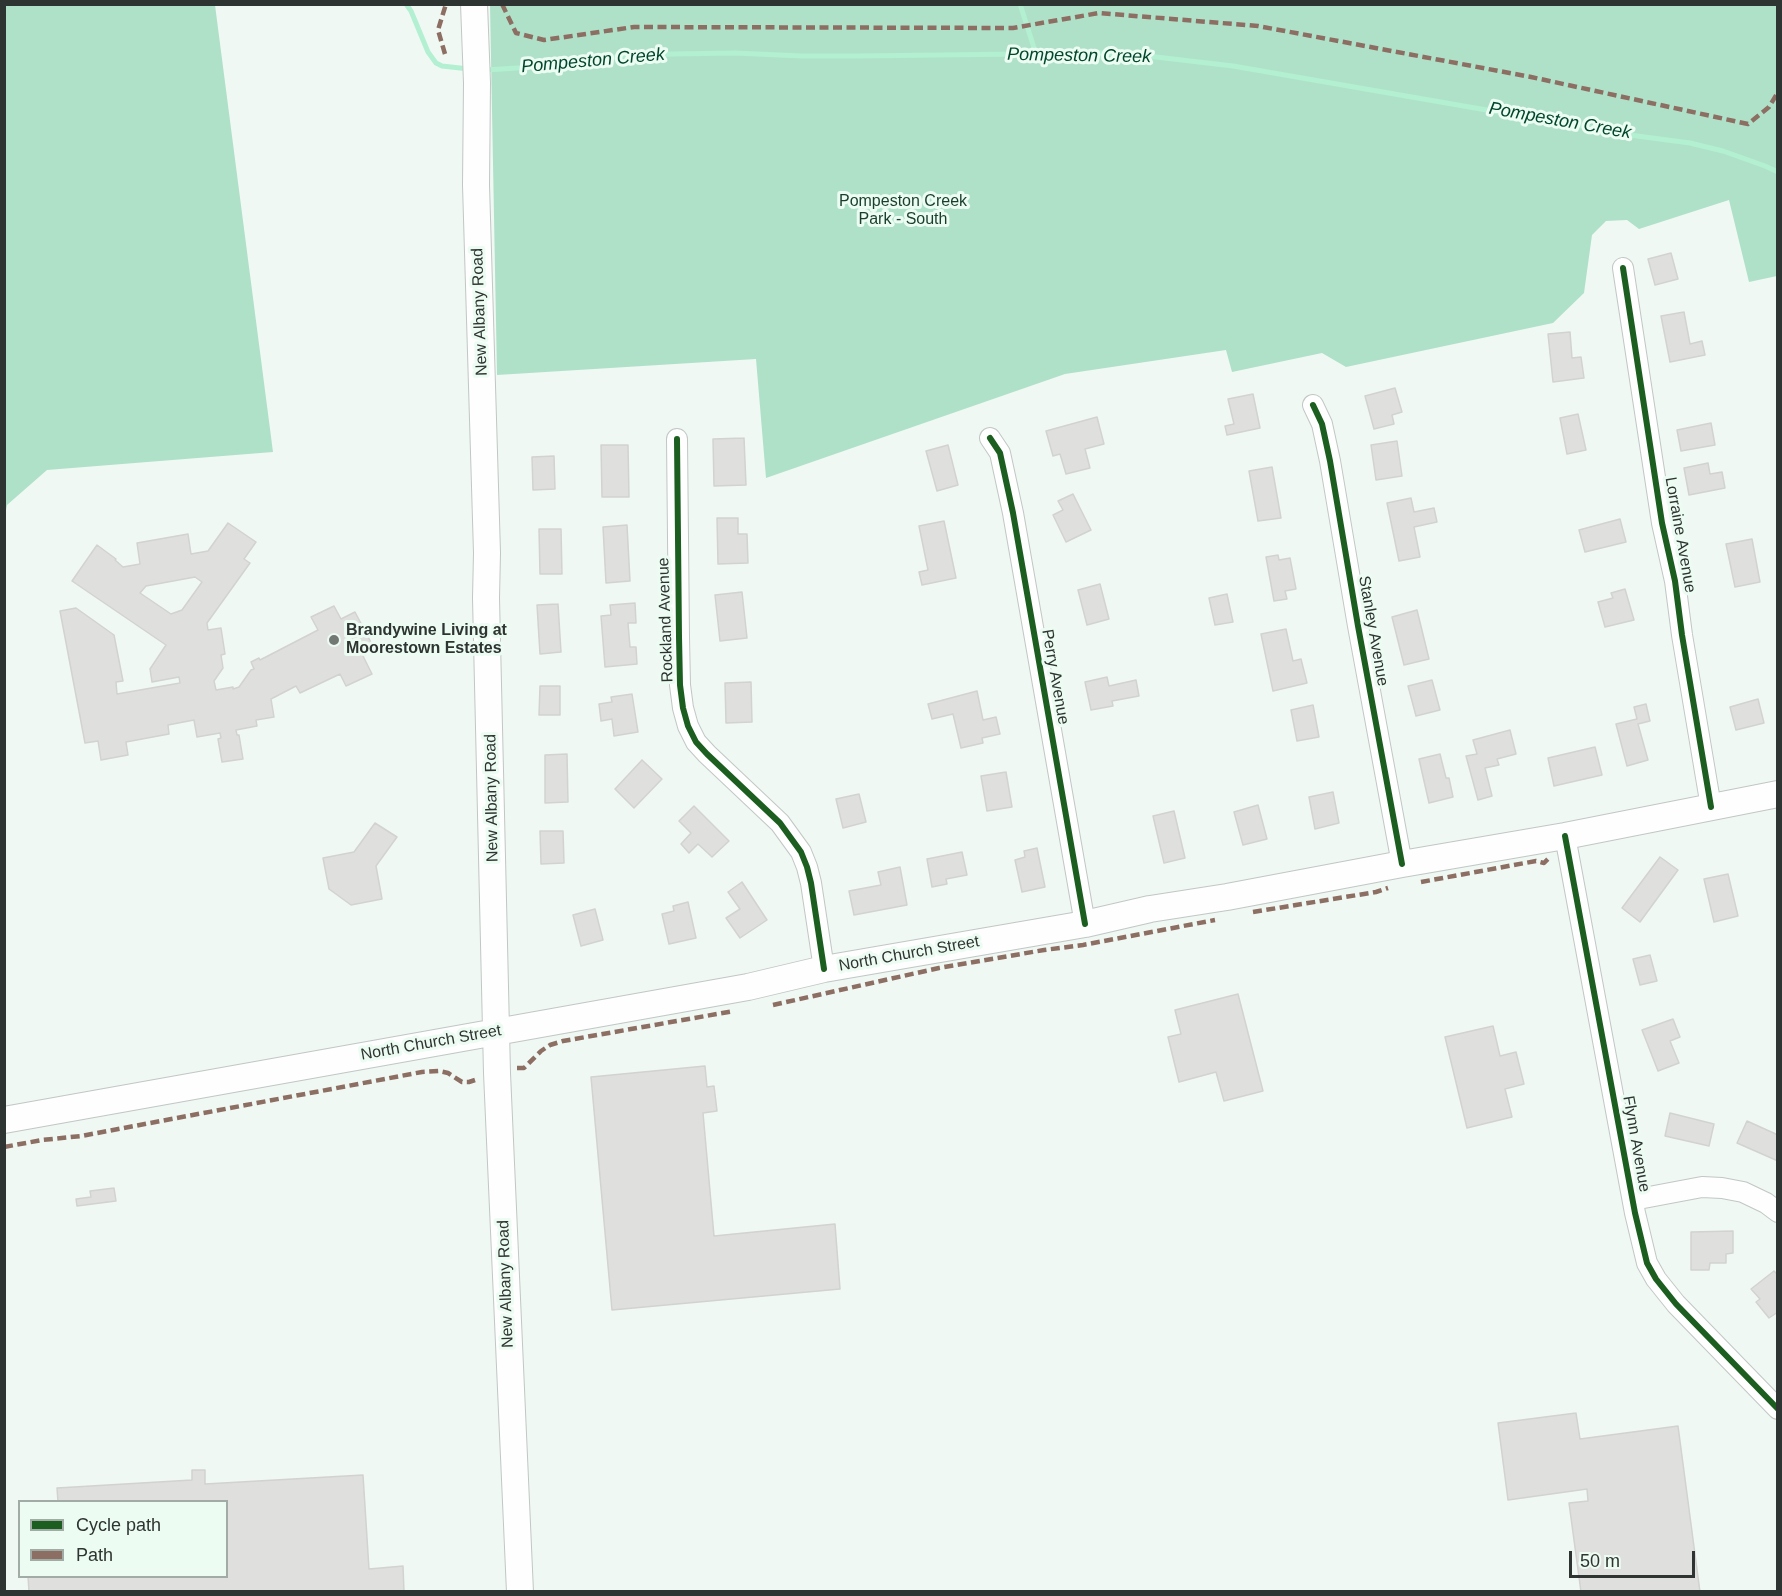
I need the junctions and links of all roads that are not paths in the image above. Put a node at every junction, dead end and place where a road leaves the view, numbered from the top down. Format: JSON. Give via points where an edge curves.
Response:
{"nodes":[{"id":1,"x":474,"y":4,"type":"edge"},
{"id":2,"x":1623,"y":268,"type":"dead end"},
{"id":3,"x":1312,"y":405,"type":"dead end"},
{"id":4,"x":990,"y":438,"type":"dead end"},
{"id":5,"x":677,"y":439,"type":"dead end"},
{"id":6,"x":1778,"y":794,"type":"edge"},
{"id":7,"x":1711,"y":807,"type":"junction"},
{"id":8,"x":1564,"y":836,"type":"junction"},
{"id":9,"x":1402,"y":864,"type":"junction"},
{"id":10,"x":1085,"y":924,"type":"junction"},
{"id":11,"x":825,"y":969,"type":"junction"},
{"id":12,"x":496,"y":1032,"type":"junction"},
{"id":13,"x":4,"y":1120,"type":"edge"},
{"id":14,"x":1633,"y":1200,"type":"junction"},
{"id":15,"x":1778,"y":1212,"type":"edge"},
{"id":16,"x":1778,"y":1409,"type":"edge"},
{"id":17,"x":520,"y":1592,"type":"edge"}],
"edges":[{"from":1,"to":12,"type":"main road","name":"New Albany Road"},
{"from":2,"to":7,"type":"street","name":"Lorraine Avenue"},
{"from":3,"to":9,"type":"street","name":"Stanley Avenue","via":[[1322,424],[1330,461]]},
{"from":4,"to":10,"type":"street","name":"Perry Avenue","via":[[1000,453],[1013,513]]},
{"from":5,"to":11,"type":"street","name":"Rockland Avenue","via":[[680,685],[688,726],[696,742],[780,823],[801,852],[815,901]]},
{"from":6,"to":7,"type":"main road","name":"North Church Street"},
{"from":7,"to":8,"type":"main road","name":"North Church Street"},
{"from":8,"to":9,"type":"main road","name":"North Church Street"},
{"from":8,"to":14,"type":"street","name":"Flynn Avenue"},
{"from":9,"to":10,"type":"main road","name":"North Church Street"},
{"from":10,"to":11,"type":"main road","name":"North Church Street"},
{"from":11,"to":12,"type":"main road","name":"North Church Street","via":[[748,987]]},
{"from":12,"to":13,"type":"main road","name":"North Church Street"},
{"from":12,"to":17,"type":"main road","name":"New Albany Road"},
{"from":14,"to":15,"type":"street","via":[[1702,1187],[1722,1188],[1743,1192]]},
{"from":14,"to":16,"type":"street","name":"Flynn Avenue","via":[[1647,1263],[1656,1279]]}]}
